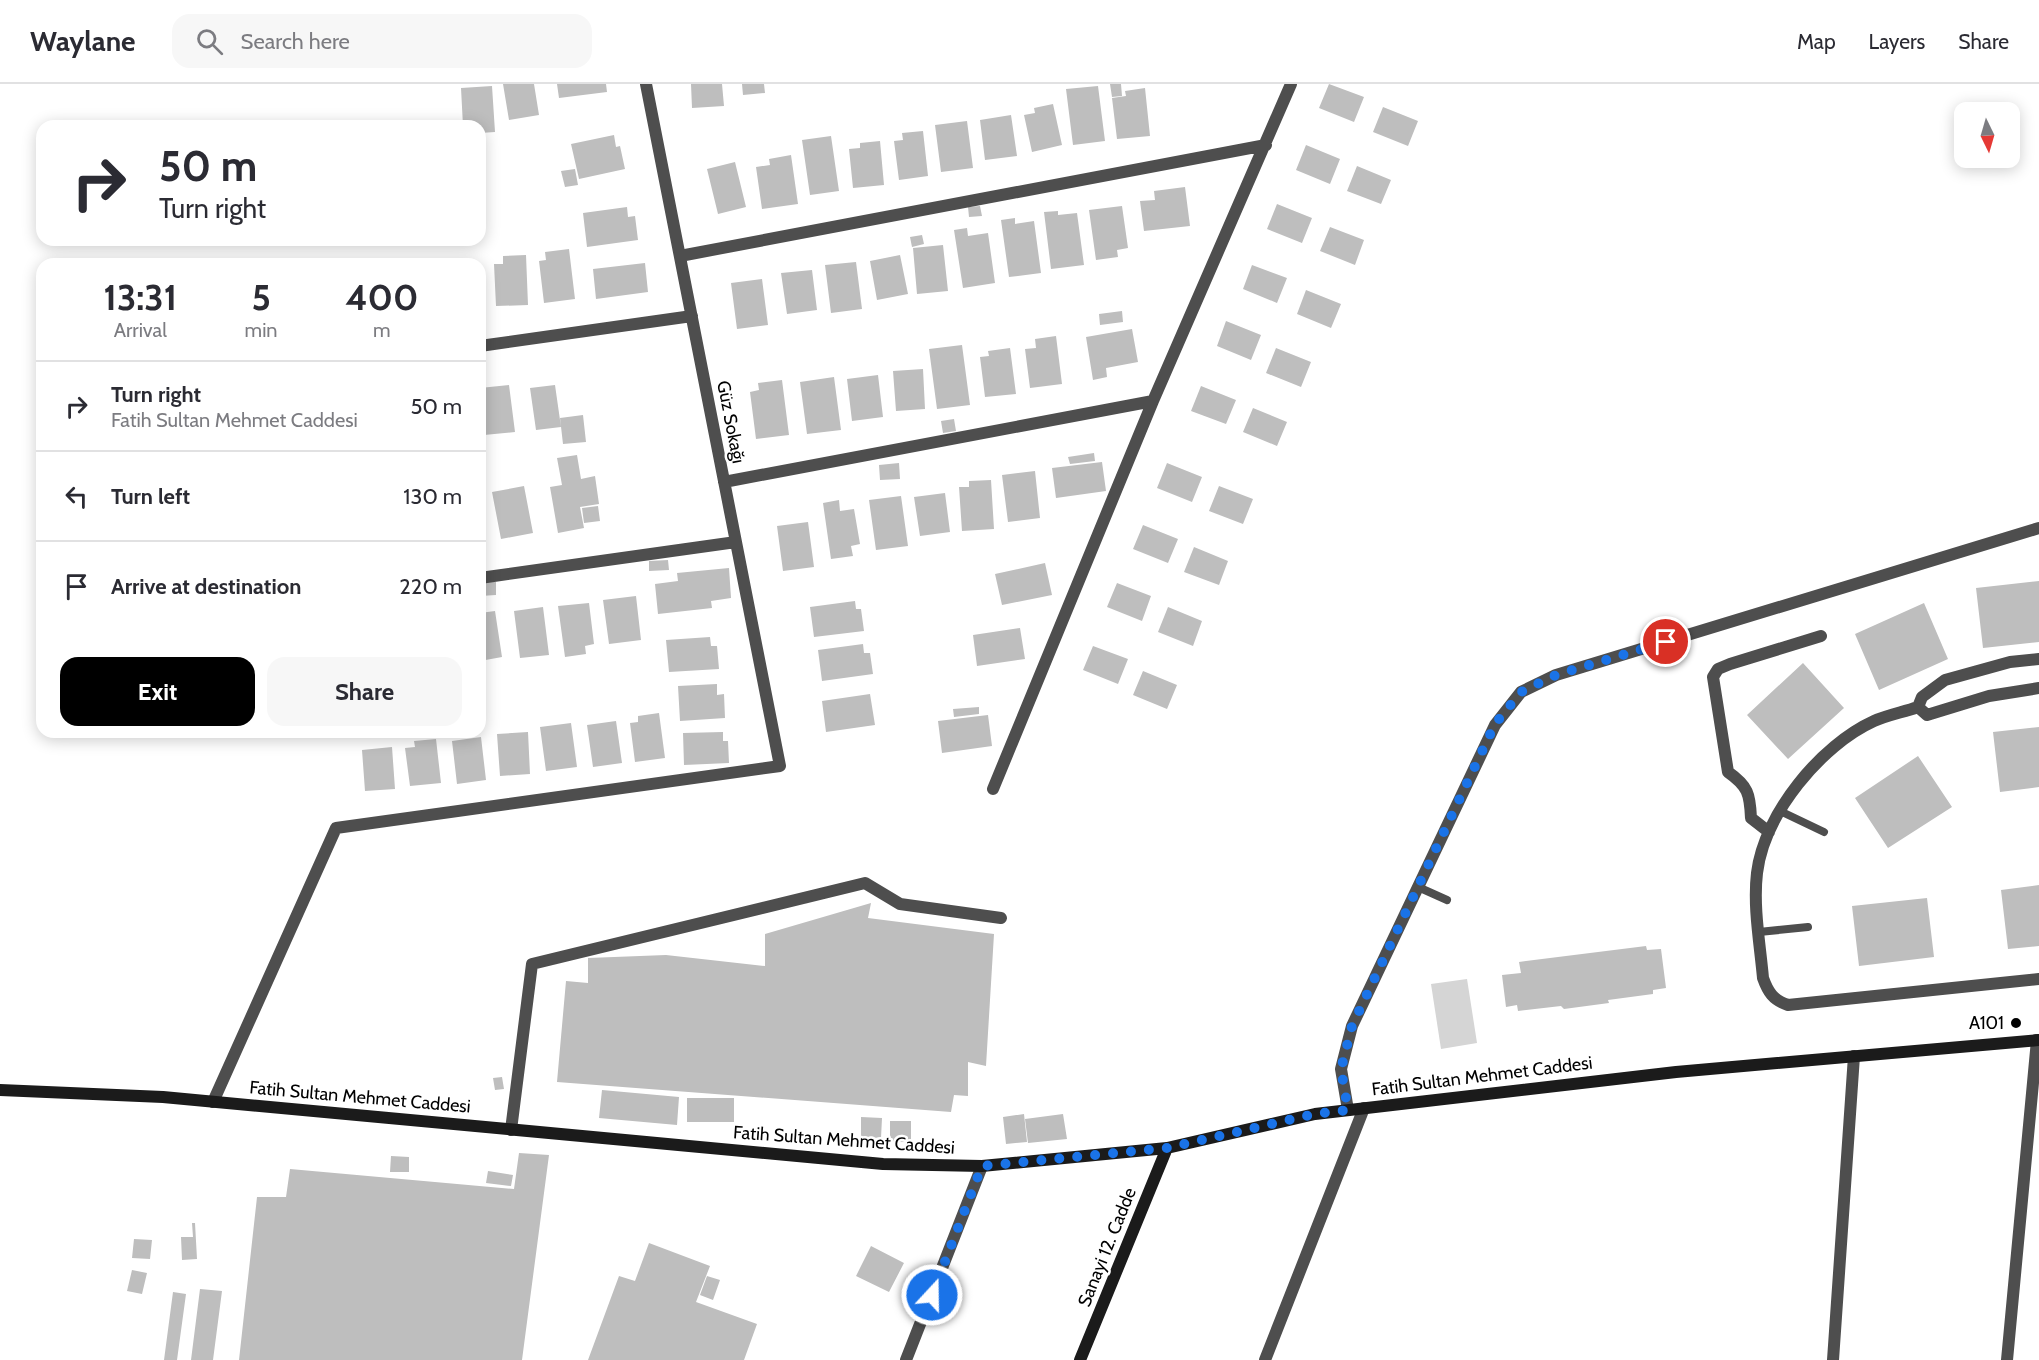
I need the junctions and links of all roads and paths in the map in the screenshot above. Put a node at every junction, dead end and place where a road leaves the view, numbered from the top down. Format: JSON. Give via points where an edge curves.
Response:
{"nodes":[{"id":1,"x":646,"y":84,"type":"edge"},
{"id":2,"x":1292,"y":84,"type":"edge"},
{"id":3,"x":1266,"y":145,"type":"junction"},
{"id":4,"x":680,"y":256,"type":"junction"},
{"id":5,"x":692,"y":316,"type":"junction"},
{"id":6,"x":486,"y":345,"type":"edge"},
{"id":7,"x":1153,"y":401,"type":"junction"},
{"id":8,"x":724,"y":482,"type":"junction"},
{"id":9,"x":2039,"y":528,"type":"edge"},
{"id":10,"x":736,"y":542,"type":"junction"},
{"id":11,"x":486,"y":577,"type":"edge"},
{"id":12,"x":1821,"y":636,"type":"dead end"},
{"id":13,"x":2039,"y":659,"type":"edge"},
{"id":14,"x":2039,"y":688,"type":"edge"},
{"id":15,"x":1918,"y":707,"type":"junction"},
{"id":16,"x":993,"y":789,"type":"dead end"},
{"id":17,"x":1780,"y":811,"type":"junction"},
{"id":18,"x":1769,"y":832,"type":"junction"},
{"id":19,"x":1824,"y":832,"type":"dead end"},
{"id":20,"x":1418,"y":887,"type":"junction"},
{"id":21,"x":1447,"y":900,"type":"dead end"},
{"id":22,"x":1001,"y":918,"type":"dead end"},
{"id":23,"x":1808,"y":927,"type":"dead end"},
{"id":24,"x":1759,"y":932,"type":"junction"},
{"id":25,"x":2039,"y":979,"type":"edge"},
{"id":26,"x":2038,"y":1040,"type":"edge"},
{"id":27,"x":1854,"y":1056,"type":"junction"},
{"id":28,"x":0,"y":1090,"type":"edge"},
{"id":29,"x":213,"y":1102,"type":"junction"},
{"id":30,"x":1364,"y":1108,"type":"junction"},
{"id":31,"x":1348,"y":1110,"type":"junction"},
{"id":32,"x":511,"y":1130,"type":"junction"},
{"id":33,"x":1167,"y":1148,"type":"junction"},
{"id":34,"x":982,"y":1166,"type":"junction"},
{"id":35,"x":906,"y":1360,"type":"edge"},
{"id":36,"x":1080,"y":1360,"type":"edge"},
{"id":37,"x":1265,"y":1360,"type":"edge"},
{"id":38,"x":1833,"y":1360,"type":"edge"},
{"id":39,"x":2007,"y":1360,"type":"edge"}],
"edges":[{"from":1,"to":4,"type":"street","name":"Güz Sokağı"},
{"from":2,"to":3,"type":"street"},
{"from":3,"to":4,"type":"street"},
{"from":3,"to":7,"type":"street"},
{"from":4,"to":5,"type":"street","name":"Güz Sokağı"},
{"from":5,"to":6,"type":"street"},
{"from":5,"to":8,"type":"street","name":"Güz Sokağı"},
{"from":7,"to":8,"type":"street"},
{"from":7,"to":16,"type":"street"},
{"from":8,"to":10,"type":"street","name":"Güz Sokağı"},
{"from":9,"to":20,"type":"street","via":[[1556,675],[1521,692],[1495,724]]},
{"from":10,"to":11,"type":"street"},
{"from":10,"to":29,"type":"street","name":"Güz Sokağı","via":[[780,766],[336,828]]},
{"from":12,"to":18,"type":"street","via":[[1730,664],[1718,669],[1713,677],[1725,764],[1728,772],[1746,787],[1751,818]]},
{"from":13,"to":15,"type":"street","via":[[2010,662],[1945,680],[1922,697]]},
{"from":14,"to":15,"type":"street","via":[[1989,696],[1927,715]]},
{"from":15,"to":17,"type":"street","via":[[1874,722],[1830,749]]},
{"from":17,"to":18,"type":"street"},
{"from":17,"to":19,"type":"lane"},
{"from":18,"to":24,"type":"street","via":[[1756,889]]},
{"from":20,"to":21,"type":"lane"},
{"from":20,"to":31,"type":"street","via":[[1352,1026],[1341,1069]]},
{"from":22,"to":32,"type":"street","via":[[900,904],[865,883],[532,964]]},
{"from":23,"to":24,"type":"lane"},
{"from":24,"to":25,"type":"street","via":[[1768,992],[1788,1005]]},
{"from":26,"to":27,"type":"main road","name":"Fatih Sultan Mehmet Caddesi"},
{"from":26,"to":39,"type":"street"},
{"from":27,"to":30,"type":"main road","name":"Fatih Sultan Mehmet Caddesi"},
{"from":27,"to":38,"type":"street"},
{"from":28,"to":29,"type":"main road","name":"Fatih Sultan Mehmet Caddesi"},
{"from":29,"to":32,"type":"main road","name":"Fatih Sultan Mehmet Caddesi"},
{"from":30,"to":31,"type":"main road","name":"Fatih Sultan Mehmet Caddesi"},
{"from":30,"to":37,"type":"street"},
{"from":31,"to":33,"type":"main road","name":"Fatih Sultan Mehmet Caddesi"},
{"from":32,"to":34,"type":"main road","name":"Fatih Sultan Mehmet Caddesi","via":[[883,1164]]},
{"from":33,"to":34,"type":"main road","name":"Fatih Sultan Mehmet Caddesi"},
{"from":33,"to":36,"type":"main road","name":"Sanayi 12. Cadde"},
{"from":34,"to":35,"type":"street"}]}
